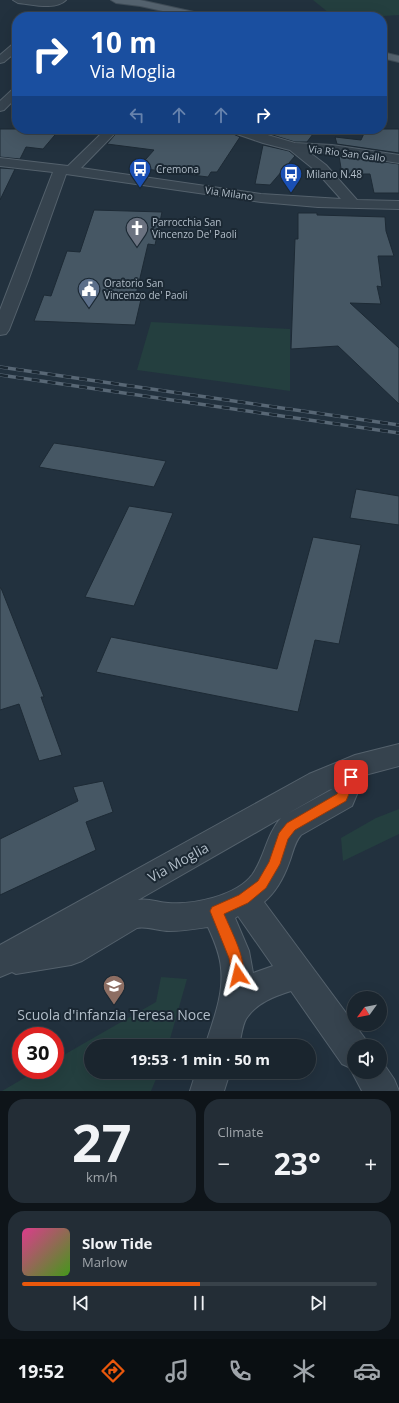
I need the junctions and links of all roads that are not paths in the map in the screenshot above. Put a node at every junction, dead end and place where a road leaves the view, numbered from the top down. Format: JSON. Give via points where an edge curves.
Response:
{"nodes":[{"id":1,"x":18,"y":0,"type":"edge"},
{"id":2,"x":116,"y":0,"type":"edge"},
{"id":3,"x":129,"y":0,"type":"edge"},
{"id":4,"x":54,"y":3,"type":"edge"},
{"id":5,"x":140,"y":3,"type":"junction"},
{"id":6,"x":181,"y":12,"type":"edge"},
{"id":7,"x":12,"y":50,"type":"edge"},
{"id":8,"x":387,"y":56,"type":"edge"},
{"id":9,"x":399,"y":59,"type":"edge"},
{"id":10,"x":0,"y":60,"type":"edge"},
{"id":11,"x":12,"y":96,"type":"edge"},
{"id":12,"x":0,"y":107,"type":"edge"},
{"id":13,"x":107,"y":134,"type":"edge"},
{"id":14,"x":250,"y":134,"type":"edge"},
{"id":15,"x":295,"y":147,"type":"junction"},
{"id":16,"x":399,"y":159,"type":"edge"},
{"id":17,"x":0,"y":162,"type":"edge"},
{"id":18,"x":66,"y":170,"type":"junction"},
{"id":19,"x":353,"y":204,"type":"junction"},
{"id":20,"x":399,"y":207,"type":"edge"},
{"id":21,"x":0,"y":330,"type":"edge"},
{"id":22,"x":399,"y":755,"type":"edge"},
{"id":23,"x":355,"y":766,"type":"junction"},
{"id":24,"x":230,"y":905,"type":"junction"},
{"id":25,"x":1,"y":962,"type":"edge"},
{"id":26,"x":298,"y":974,"type":"junction"},
{"id":27,"x":232,"y":1010,"type":"junction"},
{"id":28,"x":224,"y":1039,"type":"edge"},
{"id":29,"x":347,"y":1042,"type":"edge"},
{"id":30,"x":211,"y":1079,"type":"edge"},
{"id":31,"x":374,"y":1079,"type":"edge"},
{"id":32,"x":207,"y":1091,"type":"edge"},
{"id":33,"x":382,"y":1091,"type":"edge"}],
"edges":[{"from":1,"to":4,"type":"street"},
{"from":2,"to":5,"type":"main road"},
{"from":3,"to":5,"type":"main road"},
{"from":5,"to":6,"type":"main road"},
{"from":7,"to":10,"type":"street"},
{"from":8,"to":9,"type":"main road"},
{"from":11,"to":12,"type":"street"},
{"from":13,"to":18,"type":"street"},
{"from":14,"to":15,"type":"street","name":"Via Rio San Gallo"},
{"from":15,"to":16,"type":"street","name":"Via Rio San Gallo","via":[[332,149]]},
{"from":15,"to":19,"type":"street","name":"Via Rio San Gallo","via":[[321,168]]},
{"from":17,"to":18,"type":"street","name":"Via Milano"},
{"from":18,"to":19,"type":"street","name":"Via Milano","via":[[261,198]]},
{"from":18,"to":21,"type":"street"},
{"from":19,"to":20,"type":"street","name":"Via Milano"},
{"from":22,"to":23,"type":"street","name":"Via Moglia"},
{"from":23,"to":24,"type":"street","name":"Via Moglia","via":[[342,798],[291,826],[283,836],[274,864],[262,884]]},
{"from":23,"to":25,"type":"street","name":"Via Moglia","via":[[319,782]]},
{"from":24,"to":25,"type":"street","name":"Via Moglia","via":[[192,916],[168,917],[144,913],[132,915],[71,950]]},
{"from":24,"to":26,"type":"street"},
{"from":24,"to":27,"type":"street","via":[[238,975]]},
{"from":26,"to":27,"type":"street","via":[[264,984],[248,994]]},
{"from":26,"to":29,"type":"street"},
{"from":27,"to":28,"type":"street"},
{"from":30,"to":32,"type":"street"},
{"from":31,"to":33,"type":"street"}]}
